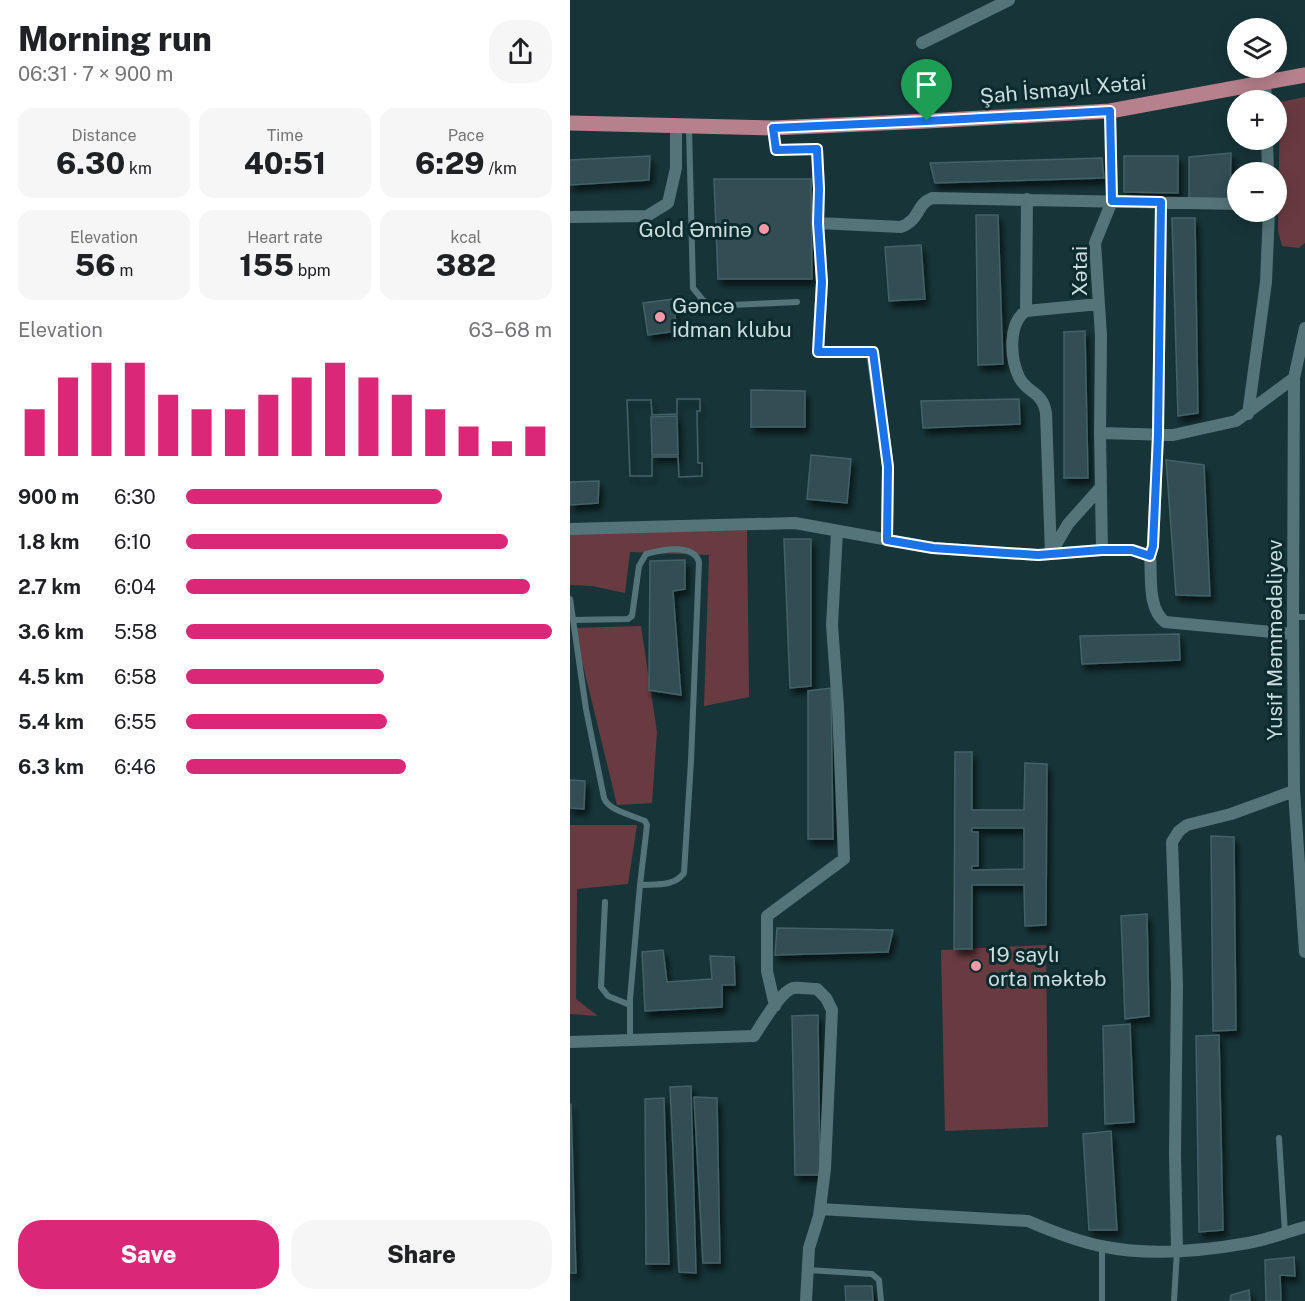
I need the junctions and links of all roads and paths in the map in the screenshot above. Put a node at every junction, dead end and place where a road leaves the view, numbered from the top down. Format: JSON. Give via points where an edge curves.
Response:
{"nodes":[{"id":1,"x":1009,"y":0,"type":"edge"},
{"id":2,"x":922,"y":43,"type":"dead end"},
{"id":3,"x":1305,"y":75,"type":"edge"},
{"id":4,"x":1265,"y":82,"type":"junction"},
{"id":5,"x":1265,"y":90,"type":"edge"},
{"id":6,"x":1110,"y":111,"type":"junction"},
{"id":7,"x":570,"y":123,"type":"edge"},
{"id":8,"x":682,"y":126,"type":"junction"},
{"id":9,"x":773,"y":128,"type":"junction"},
{"id":10,"x":1027,"y":199,"type":"junction"},
{"id":11,"x":1112,"y":201,"type":"junction"},
{"id":12,"x":1161,"y":202,"type":"junction"},
{"id":13,"x":1227,"y":204,"type":"edge"},
{"id":14,"x":570,"y":217,"type":"edge"},
{"id":15,"x":1269,"y":222,"type":"edge"},
{"id":16,"x":818,"y":223,"type":"junction"},
{"id":17,"x":797,"y":302,"type":"dead end"},
{"id":18,"x":1099,"y":304,"type":"junction"},
{"id":19,"x":1026,"y":311,"type":"junction"},
{"id":20,"x":1305,"y":328,"type":"edge"},
{"id":21,"x":1298,"y":385,"type":"edge"},
{"id":22,"x":1248,"y":414,"type":"junction"},
{"id":23,"x":1100,"y":433,"type":"junction"},
{"id":24,"x":1158,"y":435,"type":"junction"},
{"id":25,"x":1101,"y":487,"type":"junction"},
{"id":26,"x":570,"y":529,"type":"edge"},
{"id":27,"x":837,"y":531,"type":"junction"},
{"id":28,"x":887,"y":540,"type":"junction"},
{"id":29,"x":1102,"y":550,"type":"junction"},
{"id":30,"x":1051,"y":554,"type":"junction"},
{"id":31,"x":1150,"y":556,"type":"junction"},
{"id":32,"x":570,"y":599,"type":"edge"},
{"id":33,"x":1299,"y":617,"type":"edge"},
{"id":34,"x":573,"y":620,"type":"junction"},
{"id":35,"x":1293,"y":634,"type":"junction"},
{"id":36,"x":1294,"y":791,"type":"junction"},
{"id":37,"x":1302,"y":855,"type":"edge"},
{"id":38,"x":640,"y":885,"type":"junction"},
{"id":39,"x":605,"y":902,"type":"dead end"},
{"id":40,"x":1305,"y":952,"type":"edge"},
{"id":41,"x":630,"y":1005,"type":"junction"},
{"id":42,"x":775,"y":1006,"type":"junction"},
{"id":43,"x":630,"y":1040,"type":"junction"},
{"id":44,"x":570,"y":1042,"type":"edge"},
{"id":45,"x":1279,"y":1138,"type":"dead end"},
{"id":46,"x":820,"y":1209,"type":"junction"},
{"id":47,"x":1305,"y":1227,"type":"edge"},
{"id":48,"x":1285,"y":1233,"type":"junction"},
{"id":49,"x":1102,"y":1246,"type":"junction"},
{"id":50,"x":1178,"y":1251,"type":"junction"},
{"id":51,"x":808,"y":1270,"type":"junction"},
{"id":52,"x":806,"y":1301,"type":"edge"},
{"id":53,"x":881,"y":1301,"type":"edge"},
{"id":54,"x":1102,"y":1301,"type":"edge"},
{"id":55,"x":1174,"y":1301,"type":"edge"}],
"edges":[{"from":1,"to":2,"type":"street"},
{"from":3,"to":4,"type":"main road","name":"Şah İsmayıl Xətai"},
{"from":4,"to":5,"type":"street"},
{"from":4,"to":6,"type":"main road","name":"Şah İsmayıl Xətai"},
{"from":6,"to":9,"type":"main road","name":"Şah İsmayıl Xətai"},
{"from":6,"to":11,"type":"street","name":"Xətai"},
{"from":7,"to":8,"type":"main road","name":"Şah İsmayıl Xətai"},
{"from":8,"to":9,"type":"main road","name":"Şah İsmayıl Xətai"},
{"from":8,"to":14,"type":"street","via":[[668,203],[646,216]]},
{"from":8,"to":17,"type":"lane","via":[[693,288],[711,306]]},
{"from":9,"to":16,"type":"street","via":[[776,150],[817,149]]},
{"from":10,"to":11,"type":"street"},
{"from":10,"to":16,"type":"street","via":[[932,198],[925,201],[913,221],[901,227]]},
{"from":10,"to":19,"type":"street"},
{"from":11,"to":12,"type":"street"},
{"from":11,"to":18,"type":"street","name":"Xətai","via":[[1095,243]]},
{"from":12,"to":13,"type":"street"},
{"from":12,"to":24,"type":"street"},
{"from":15,"to":22,"type":"street","via":[[1266,282]]},
{"from":16,"to":28,"type":"street","via":[[822,282],[818,352],[873,352],[888,467]]},
{"from":18,"to":19,"type":"street"},
{"from":18,"to":23,"type":"street","name":"Xətai"},
{"from":19,"to":30,"type":"street","via":[[1014,325],[1013,355],[1019,376],[1045,405]]},
{"from":20,"to":21,"type":"street","name":"Yusif Məmmədəliyev"},
{"from":21,"to":22,"type":"street"},
{"from":21,"to":33,"type":"street","name":"Yusif Məmmədəliyev"},
{"from":22,"to":24,"type":"street","via":[[1209,428]]},
{"from":23,"to":24,"type":"street"},
{"from":23,"to":25,"type":"street","name":"Xətai"},
{"from":24,"to":31,"type":"street"},
{"from":25,"to":29,"type":"street","name":"Xətai"},
{"from":25,"to":30,"type":"street","via":[[1068,524]]},
{"from":26,"to":27,"type":"street","via":[[795,523]]},
{"from":27,"to":28,"type":"street"},
{"from":27,"to":42,"type":"street","via":[[832,626],[844,859],[767,916],[767,971]]},
{"from":28,"to":30,"type":"street","via":[[933,548]]},
{"from":29,"to":30,"type":"street"},
{"from":29,"to":31,"type":"street","via":[[1132,550]]},
{"from":31,"to":35,"type":"street","via":[[1154,607],[1165,622]]},
{"from":32,"to":34,"type":"lane"},
{"from":33,"to":35,"type":"street","name":"Yusif Məmmədəliyev"},
{"from":34,"to":38,"type":"lane","via":[[586,709],[606,802],[647,825]]},
{"from":34,"to":38,"type":"lane","via":[[632,616],[639,566],[646,554],[663,550],[692,552],[697,556],[692,761],[684,873],[670,883]]},
{"from":35,"to":36,"type":"street","name":"Yusif Məmmədəliyev"},
{"from":36,"to":37,"type":"street","name":"Yusif Məmmədəliyev"},
{"from":36,"to":50,"type":"street","via":[[1187,825],[1172,842]]},
{"from":37,"to":40,"type":"street","name":"Yusif Məmmədəliyev"},
{"from":38,"to":41,"type":"lane"},
{"from":39,"to":41,"type":"lane","via":[[601,987],[608,996]]},
{"from":41,"to":43,"type":"lane"},
{"from":42,"to":43,"type":"street","via":[[753,1035]]},
{"from":42,"to":46,"type":"street","via":[[793,988],[817,989],[832,1010]]},
{"from":43,"to":44,"type":"street"},
{"from":45,"to":48,"type":"lane"},
{"from":46,"to":49,"type":"street","via":[[1028,1221]]},
{"from":46,"to":51,"type":"street","via":[[809,1248]]},
{"from":47,"to":48,"type":"street"},
{"from":48,"to":50,"type":"street","via":[[1249,1243]]},
{"from":49,"to":50,"type":"street"},
{"from":49,"to":54,"type":"lane"},
{"from":50,"to":55,"type":"lane"},
{"from":51,"to":52,"type":"street"},
{"from":51,"to":53,"type":"lane","via":[[872,1274],[879,1280]]}]}
